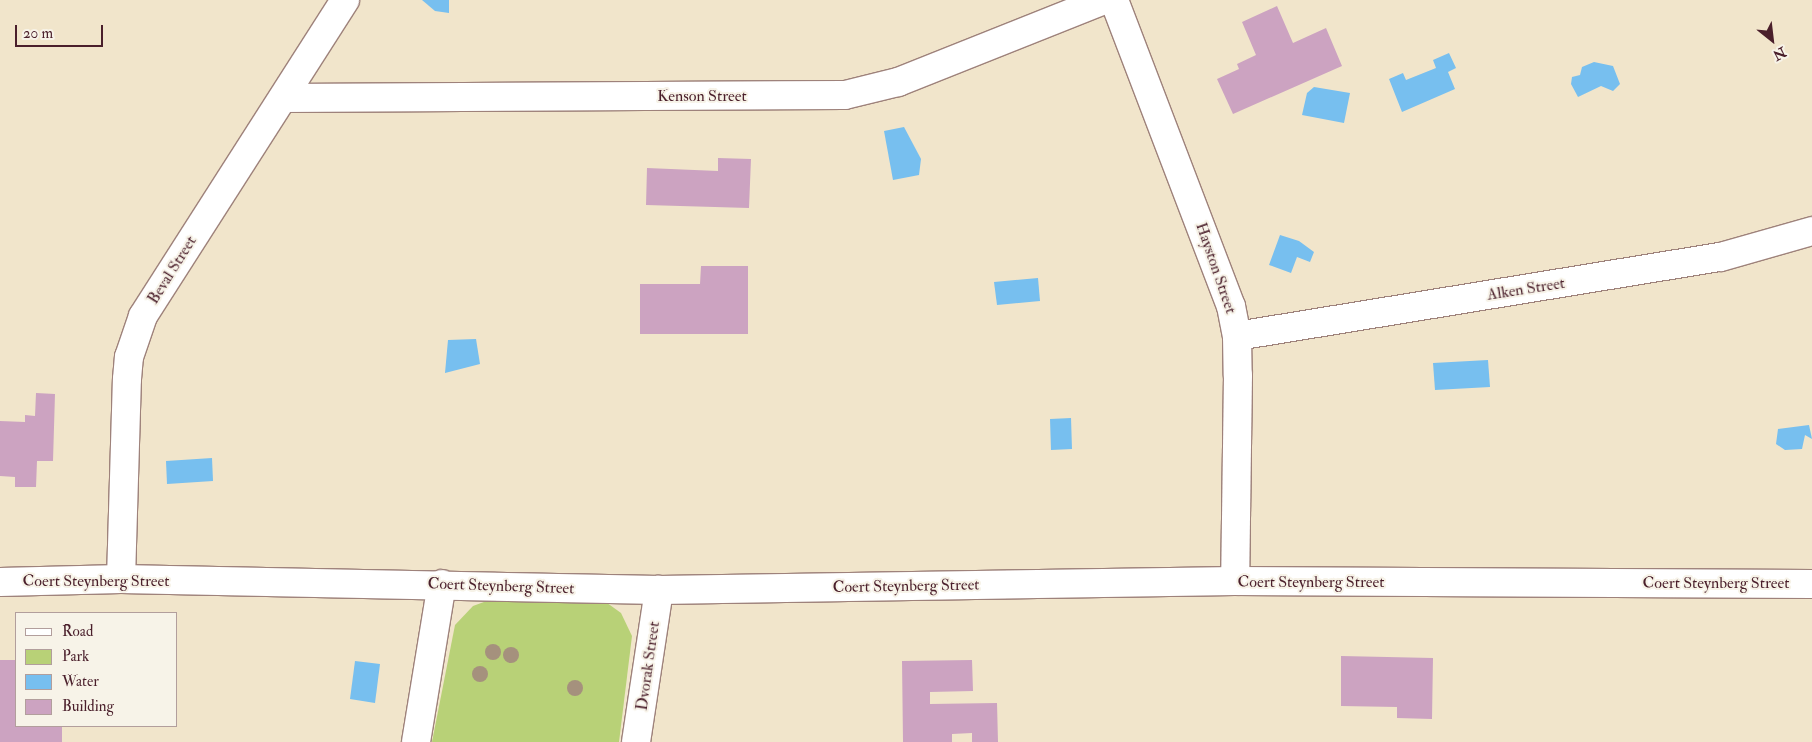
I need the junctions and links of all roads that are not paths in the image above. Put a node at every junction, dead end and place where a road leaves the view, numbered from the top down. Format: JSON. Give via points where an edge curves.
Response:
{"nodes":[{"id":1,"x":345,"y":0,"type":"edge"},
{"id":2,"x":1104,"y":0,"type":"edge"},
{"id":3,"x":1114,"y":0,"type":"edge"},
{"id":4,"x":283,"y":98,"type":"junction"},
{"id":5,"x":1812,"y":231,"type":"edge"},
{"id":6,"x":1237,"y":336,"type":"junction"},
{"id":7,"x":121,"y":579,"type":"junction"},
{"id":8,"x":1235,"y":581,"type":"junction"},
{"id":9,"x":0,"y":582,"type":"edge"},
{"id":10,"x":442,"y":584,"type":"junction"},
{"id":11,"x":1812,"y":584,"type":"edge"},
{"id":12,"x":659,"y":590,"type":"junction"},
{"id":13,"x":416,"y":742,"type":"edge"},
{"id":14,"x":636,"y":742,"type":"edge"}],
"edges":[{"from":1,"to":4,"type":"street","name":"Beval Street"},
{"from":2,"to":4,"type":"street","name":"Kenson Street","via":[[898,82],[845,95]]},
{"from":3,"to":6,"type":"street","name":"Hayston Street","via":[[1224,279]]},
{"from":4,"to":7,"type":"street","name":"Beval Street","via":[[159,287],[134,339],[126,379]]},
{"from":5,"to":6,"type":"street","name":"Alken Street","via":[[1721,257]]},
{"from":6,"to":8,"type":"street","name":"Hayston Street"},
{"from":7,"to":9,"type":"street","name":"Coert Steynberg Street"},
{"from":7,"to":10,"type":"street","name":"Coert Steynberg Street"},
{"from":8,"to":11,"type":"street","name":"Coert Steynberg Street"},
{"from":8,"to":12,"type":"street","name":"Coert Steynberg Street"},
{"from":10,"to":12,"type":"street","name":"Coert Steynberg Street"},
{"from":10,"to":13,"type":"street"},
{"from":12,"to":14,"type":"street","name":"Dvorak Street"}]}
